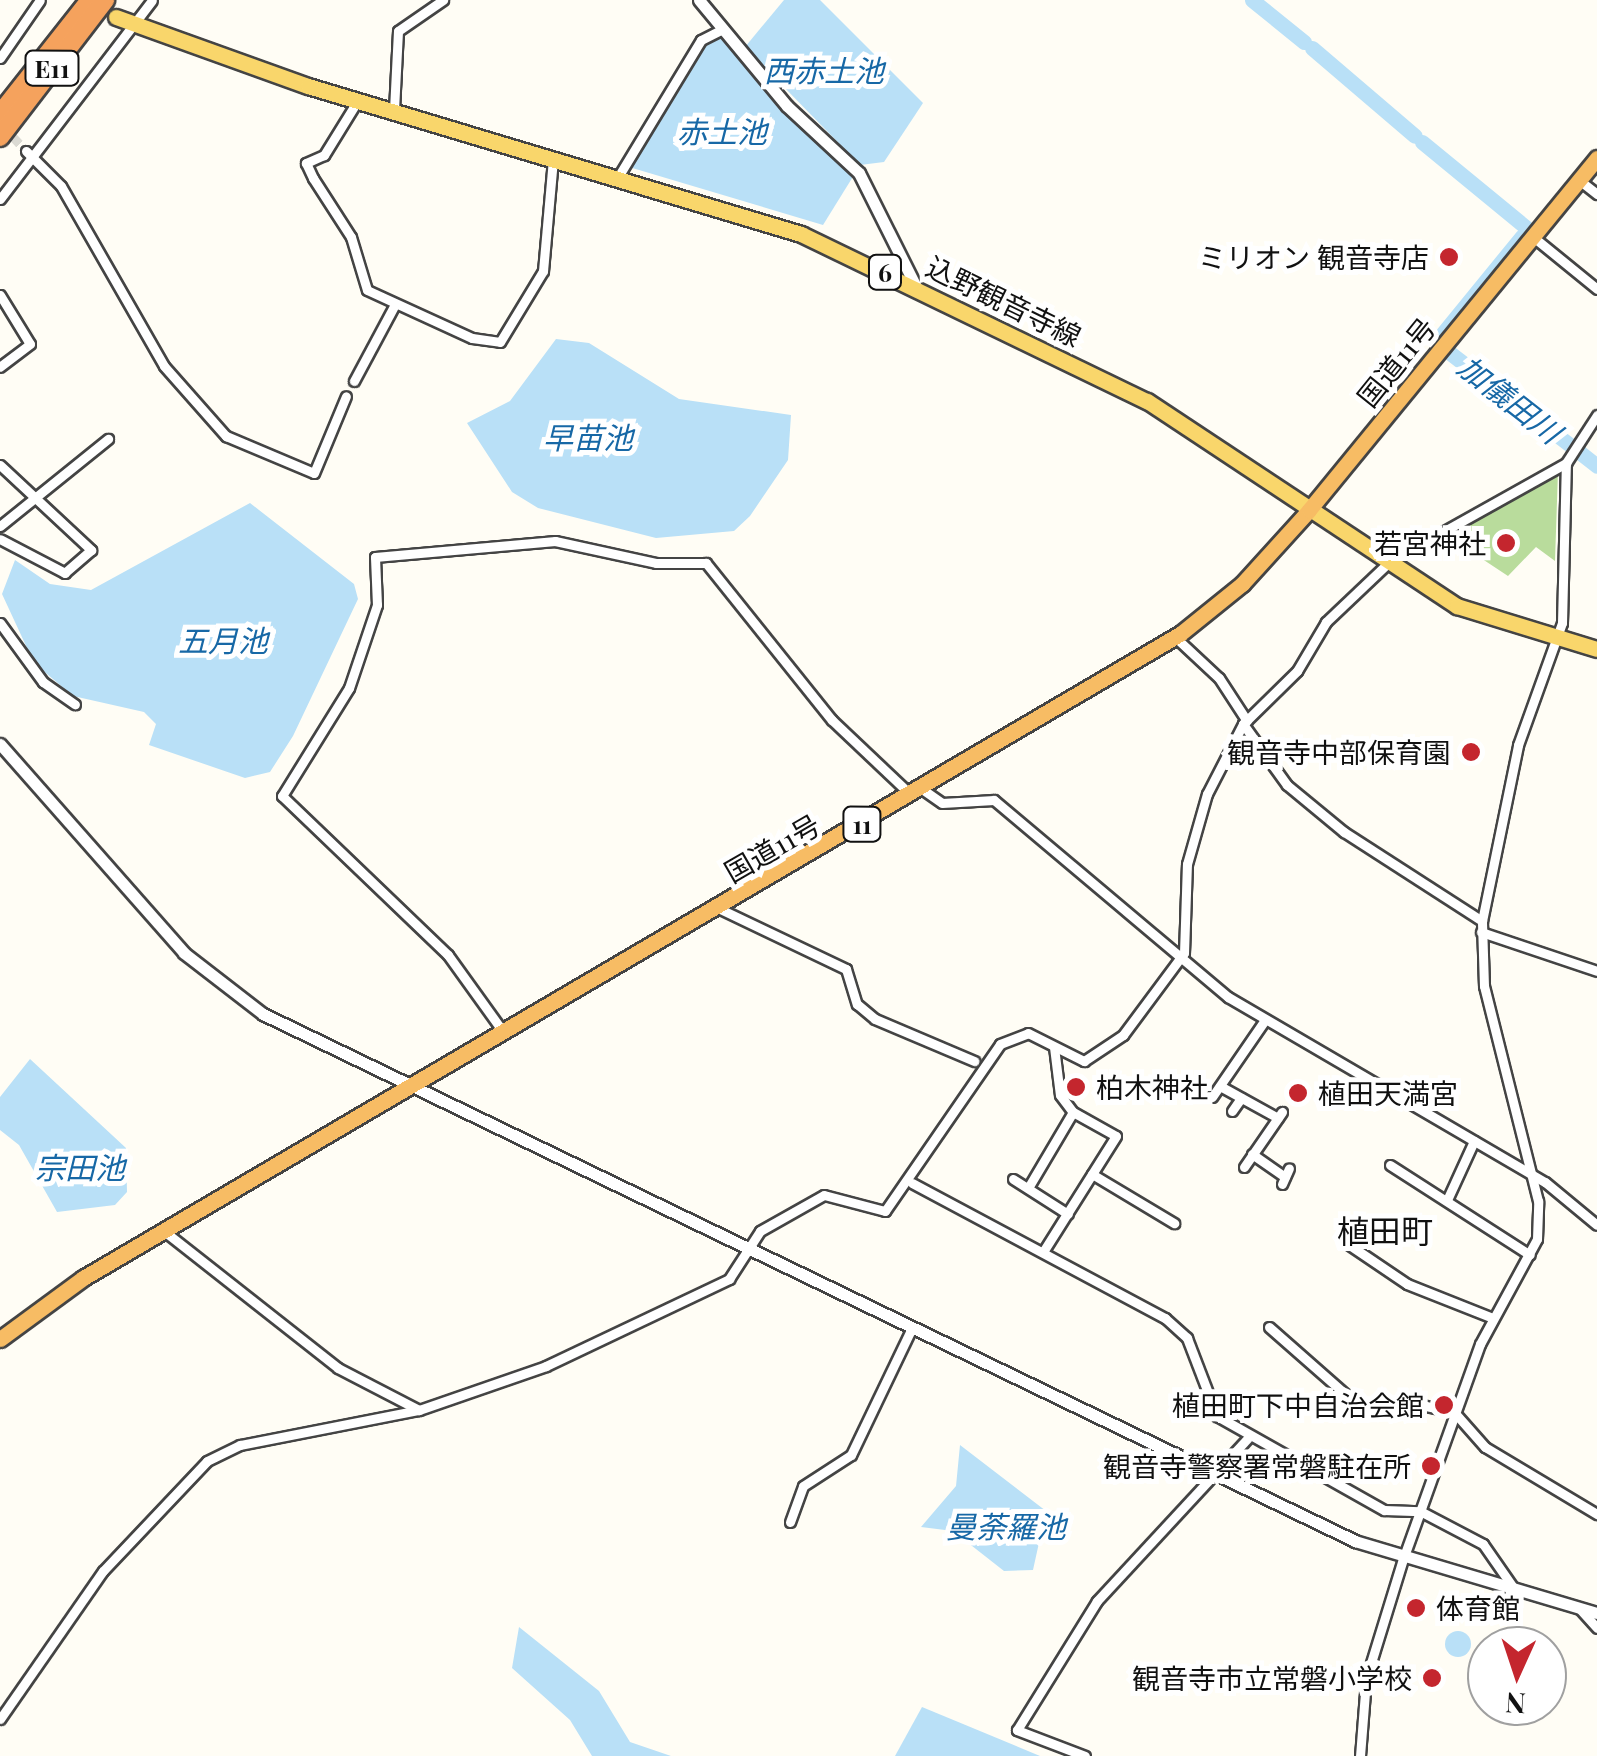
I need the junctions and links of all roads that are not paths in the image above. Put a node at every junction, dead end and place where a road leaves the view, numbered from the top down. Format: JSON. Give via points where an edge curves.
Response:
{"nodes":[{"id":1,"x":40,"y":0,"type":"edge"},
{"id":2,"x":90,"y":0,"type":"edge"},
{"id":3,"x":105,"y":0,"type":"edge"},
{"id":4,"x":152,"y":0,"type":"edge"},
{"id":5,"x":443,"y":0,"type":"edge"},
{"id":6,"x":699,"y":0,"type":"edge"},
{"id":7,"x":116,"y":18,"type":"dead end"},
{"id":8,"x":134,"y":24,"type":"junction"},
{"id":9,"x":723,"y":29,"type":"junction"},
{"id":10,"x":0,"y":58,"type":"edge"},
{"id":11,"x":358,"y":100,"type":"junction"},
{"id":12,"x":394,"y":110,"type":"junction"},
{"id":13,"x":0,"y":114,"type":"edge"},
{"id":14,"x":0,"y":137,"type":"edge"},
{"id":15,"x":30,"y":154,"type":"junction"},
{"id":16,"x":553,"y":158,"type":"junction"},
{"id":17,"x":1597,"y":158,"type":"edge"},
{"id":18,"x":618,"y":177,"type":"junction"},
{"id":19,"x":1579,"y":180,"type":"junction"},
{"id":20,"x":1597,"y":194,"type":"edge"},
{"id":21,"x":0,"y":199,"type":"edge"},
{"id":22,"x":1532,"y":236,"type":"junction"},
{"id":23,"x":916,"y":287,"type":"junction"},
{"id":24,"x":1597,"y":290,"type":"edge"},
{"id":25,"x":0,"y":296,"type":"edge"},
{"id":26,"x":394,"y":306,"type":"junction"},
{"id":27,"x":5,"y":312,"type":"edge"},
{"id":28,"x":0,"y":367,"type":"edge"},
{"id":29,"x":354,"y":382,"type":"dead end"},
{"id":30,"x":346,"y":396,"type":"dead end"},
{"id":31,"x":1597,"y":415,"type":"edge"},
{"id":32,"x":108,"y":438,"type":"dead end"},
{"id":33,"x":1566,"y":463,"type":"junction"},
{"id":34,"x":0,"y":465,"type":"edge"},
{"id":35,"x":35,"y":496,"type":"junction"},
{"id":36,"x":1308,"y":510,"type":"junction"},
{"id":37,"x":0,"y":526,"type":"edge"},
{"id":38,"x":0,"y":540,"type":"edge"},
{"id":39,"x":1389,"y":562,"type":"junction"},
{"id":40,"x":0,"y":623,"type":"edge"},
{"id":41,"x":1175,"y":638,"type":"junction"},
{"id":42,"x":1558,"y":638,"type":"junction"},
{"id":43,"x":1597,"y":649,"type":"edge"},
{"id":44,"x":75,"y":704,"type":"dead end"},
{"id":45,"x":1245,"y":722,"type":"junction"},
{"id":46,"x":0,"y":744,"type":"edge"},
{"id":47,"x":916,"y":792,"type":"junction"},
{"id":48,"x":718,"y":908,"type":"junction"},
{"id":49,"x":1482,"y":927,"type":"junction"},
{"id":50,"x":1180,"y":962,"type":"junction"},
{"id":51,"x":1597,"y":971,"type":"edge"},
{"id":52,"x":1265,"y":1020,"type":"junction"},
{"id":53,"x":504,"y":1033,"type":"junction"},
{"id":54,"x":1054,"y":1047,"type":"junction"},
{"id":55,"x":974,"y":1061,"type":"dead end"},
{"id":56,"x":419,"y":1083,"type":"junction"},
{"id":57,"x":1220,"y":1086,"type":"junction"},
{"id":58,"x":1212,"y":1096,"type":"dead end"},
{"id":59,"x":1241,"y":1098,"type":"junction"},
{"id":60,"x":1232,"y":1111,"type":"dead end"},
{"id":61,"x":1072,"y":1112,"type":"junction"},
{"id":62,"x":1474,"y":1141,"type":"junction"},
{"id":63,"x":1252,"y":1154,"type":"junction"},
{"id":64,"x":1390,"y":1165,"type":"dead end"},
{"id":65,"x":1244,"y":1167,"type":"dead end"},
{"id":66,"x":1092,"y":1174,"type":"junction"},
{"id":67,"x":1531,"y":1175,"type":"junction"},
{"id":68,"x":1285,"y":1176,"type":"dead end"},
{"id":69,"x":1013,"y":1178,"type":"dead end"},
{"id":70,"x":912,"y":1183,"type":"junction"},
{"id":71,"x":1028,"y":1188,"type":"junction"},
{"id":72,"x":1447,"y":1200,"type":"junction"},
{"id":73,"x":1068,"y":1214,"type":"junction"},
{"id":74,"x":1174,"y":1223,"type":"dead end"},
{"id":75,"x":1597,"y":1225,"type":"edge"},
{"id":76,"x":164,"y":1231,"type":"junction"},
{"id":77,"x":1344,"y":1242,"type":"dead end"},
{"id":78,"x":748,"y":1252,"type":"junction"},
{"id":79,"x":1043,"y":1252,"type":"junction"},
{"id":80,"x":1530,"y":1255,"type":"junction"},
{"id":81,"x":1492,"y":1318,"type":"junction"},
{"id":82,"x":1269,"y":1328,"type":"dead end"},
{"id":83,"x":912,"y":1330,"type":"junction"},
{"id":84,"x":0,"y":1339,"type":"edge"},
{"id":85,"x":419,"y":1410,"type":"junction"},
{"id":86,"x":1454,"y":1412,"type":"junction"},
{"id":87,"x":1247,"y":1439,"type":"junction"},
{"id":88,"x":1216,"y":1475,"type":"junction"},
{"id":89,"x":1420,"y":1511,"type":"junction"},
{"id":90,"x":1597,"y":1514,"type":"edge"},
{"id":91,"x":790,"y":1522,"type":"dead end"},
{"id":92,"x":1403,"y":1559,"type":"junction"},
{"id":93,"x":1515,"y":1590,"type":"junction"},
{"id":94,"x":1580,"y":1608,"type":"junction"},
{"id":95,"x":1597,"y":1613,"type":"edge"},
{"id":96,"x":1597,"y":1628,"type":"edge"},
{"id":97,"x":0,"y":1719,"type":"edge"},
{"id":98,"x":1085,"y":1756,"type":"edge"},
{"id":99,"x":1360,"y":1756,"type":"edge"}],
"edges":[{"from":1,"to":10,"type":"street"},
{"from":2,"to":13,"type":"highway","number":"E11"},
{"from":3,"to":14,"type":"highway","number":"E11"},
{"from":4,"to":8,"type":"street"},
{"from":5,"to":12,"type":"street","via":[[398,31]]},
{"from":6,"to":9,"type":"street"},
{"from":7,"to":8,"type":"main road","name":"込野観音寺線","number":"6"},
{"from":8,"to":11,"type":"main road","name":"込野観音寺線","number":"6"},
{"from":8,"to":15,"type":"street"},
{"from":9,"to":18,"type":"street","via":[[701,40]]},
{"from":9,"to":23,"type":"street","via":[[860,173]]},
{"from":11,"to":12,"type":"main road","name":"込野観音寺線","number":"6"},
{"from":11,"to":26,"type":"street","via":[[324,155],[306,162],[352,236],[367,290]]},
{"from":12,"to":16,"type":"main road","name":"込野観音寺線","number":"6"},
{"from":15,"to":21,"type":"street"},
{"from":15,"to":30,"type":"street","via":[[62,186],[166,369],[226,436],[314,473]]},
{"from":16,"to":18,"type":"main road","name":"込野観音寺線","number":"6"},
{"from":16,"to":26,"type":"street","via":[[543,271],[500,342]]},
{"from":17,"to":19,"type":"highway","name":"国道11号","number":"11"},
{"from":18,"to":23,"type":"main road","name":"込野観音寺線","number":"6","via":[[801,234]]},
{"from":19,"to":20,"type":"street"},
{"from":19,"to":22,"type":"highway","name":"国道11号","number":"11"},
{"from":22,"to":24,"type":"street"},
{"from":22,"to":36,"type":"highway","name":"国道11号","number":"11"},
{"from":23,"to":36,"type":"main road","name":"込野観音寺線","number":"6","via":[[1148,401]]},
{"from":25,"to":27,"type":"street"},
{"from":26,"to":29,"type":"street"},
{"from":27,"to":28,"type":"street","via":[[30,352]]},
{"from":31,"to":33,"type":"street"},
{"from":32,"to":35,"type":"street"},
{"from":33,"to":39,"type":"street"},
{"from":33,"to":42,"type":"street"},
{"from":34,"to":35,"type":"street"},
{"from":35,"to":37,"type":"street"},
{"from":35,"to":38,"type":"street","via":[[92,550],[65,573]]},
{"from":36,"to":39,"type":"main road","name":"込野観音寺線","number":"6"},
{"from":36,"to":41,"type":"highway","name":"国道11号","number":"11","via":[[1242,584]]},
{"from":39,"to":42,"type":"main road","name":"込野観音寺線","number":"6","via":[[1476,614]]},
{"from":39,"to":45,"type":"street","via":[[1326,622],[1297,671]]},
{"from":40,"to":44,"type":"street","via":[[43,682]]},
{"from":41,"to":45,"type":"street","via":[[1219,678]]},
{"from":41,"to":47,"type":"highway","name":"国道11号","number":"11"},
{"from":42,"to":43,"type":"main road","name":"込野観音寺線","number":"6"},
{"from":42,"to":49,"type":"street","via":[[1518,744]]},
{"from":45,"to":49,"type":"street","via":[[1287,784]]},
{"from":45,"to":50,"type":"street","via":[[1207,794],[1187,864]]},
{"from":46,"to":56,"type":"street","via":[[204,971],[301,1035]]},
{"from":47,"to":48,"type":"highway","name":"国道11号","number":"11"},
{"from":47,"to":50,"type":"street","via":[[942,803],[994,800]]},
{"from":47,"to":53,"type":"street","via":[[832,720],[706,563],[656,564],[555,541],[375,557],[377,605],[349,688],[282,796],[448,954]]},
{"from":48,"to":53,"type":"highway","name":"国道11号","number":"11"},
{"from":48,"to":55,"type":"street","via":[[846,969],[856,1004],[889,1027]]},
{"from":49,"to":51,"type":"street"},
{"from":49,"to":67,"type":"street","via":[[1484,986]]},
{"from":50,"to":52,"type":"street"},
{"from":50,"to":54,"type":"street","via":[[1140,1018],[1095,1057]]},
{"from":52,"to":57,"type":"street"},
{"from":52,"to":62,"type":"street"},
{"from":53,"to":56,"type":"highway","name":"国道11号","number":"11"},
{"from":54,"to":61,"type":"street","via":[[1060,1095]]},
{"from":54,"to":70,"type":"street","via":[[1028,1034],[1000,1044],[941,1122]]},
{"from":56,"to":76,"type":"highway","name":"国道11号","number":"11"},
{"from":56,"to":78,"type":"street"},
{"from":57,"to":58,"type":"street"},
{"from":57,"to":59,"type":"street"},
{"from":59,"to":60,"type":"street"},
{"from":59,"to":63,"type":"street","via":[[1280,1115]]},
{"from":61,"to":66,"type":"street","via":[[1116,1136]]},
{"from":61,"to":71,"type":"street"},
{"from":62,"to":67,"type":"street"},
{"from":62,"to":72,"type":"street"},
{"from":63,"to":65,"type":"street"},
{"from":63,"to":68,"type":"street"},
{"from":64,"to":72,"type":"street"},
{"from":66,"to":73,"type":"street"},
{"from":66,"to":74,"type":"street"},
{"from":67,"to":75,"type":"street"},
{"from":67,"to":80,"type":"street","via":[[1539,1216]]},
{"from":69,"to":71,"type":"street"},
{"from":70,"to":78,"type":"street","via":[[886,1211],[824,1196],[760,1231]]},
{"from":70,"to":79,"type":"street"},
{"from":71,"to":73,"type":"street"},
{"from":72,"to":80,"type":"street"},
{"from":73,"to":79,"type":"street"},
{"from":76,"to":84,"type":"highway","name":"国道11号","number":"11"},
{"from":76,"to":85,"type":"street","via":[[338,1368]]},
{"from":77,"to":81,"type":"street","via":[[1407,1284]]},
{"from":78,"to":83,"type":"street"},
{"from":78,"to":85,"type":"street","via":[[729,1279],[534,1371]]},
{"from":79,"to":87,"type":"street","via":[[1183,1334],[1213,1410]]},
{"from":80,"to":81,"type":"street"},
{"from":81,"to":86,"type":"street"},
{"from":82,"to":86,"type":"street","via":[[1367,1413],[1412,1403]]},
{"from":83,"to":88,"type":"street"},
{"from":83,"to":91,"type":"street","via":[[851,1455],[802,1486]]},
{"from":85,"to":97,"type":"street","via":[[240,1445],[207,1461],[102,1571]]},
{"from":86,"to":89,"type":"street"},
{"from":86,"to":90,"type":"street","via":[[1486,1447]]},
{"from":87,"to":88,"type":"street"},
{"from":87,"to":89,"type":"street","via":[[1384,1510]]},
{"from":88,"to":92,"type":"street"},
{"from":88,"to":98,"type":"street","via":[[1097,1602],[1017,1730]]},
{"from":89,"to":92,"type":"street"},
{"from":89,"to":93,"type":"street","via":[[1482,1544]]},
{"from":92,"to":93,"type":"street"},
{"from":92,"to":99,"type":"street","via":[[1366,1679]]},
{"from":93,"to":94,"type":"street"},
{"from":94,"to":95,"type":"street"},
{"from":94,"to":96,"type":"street"}]}
